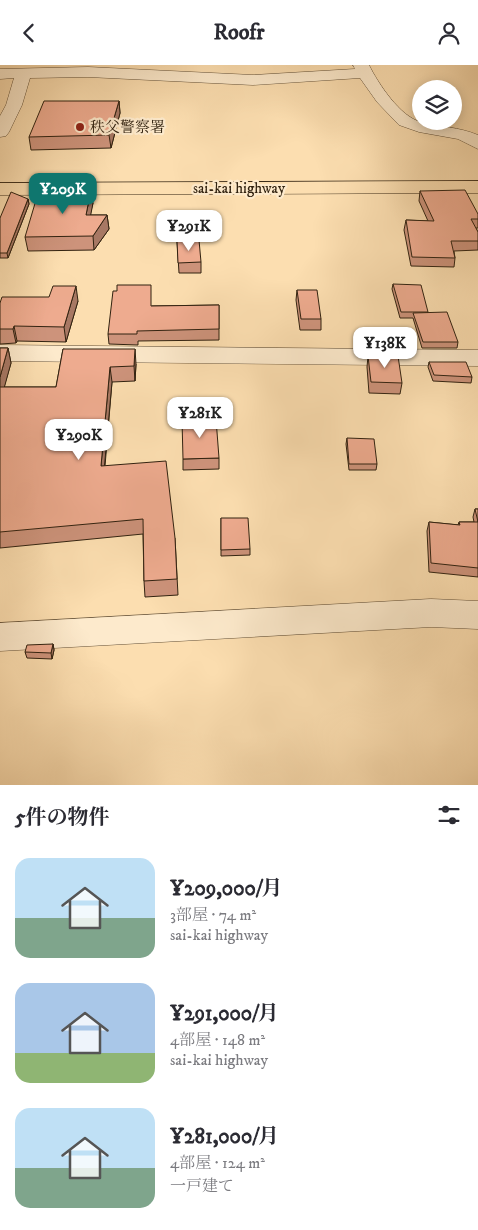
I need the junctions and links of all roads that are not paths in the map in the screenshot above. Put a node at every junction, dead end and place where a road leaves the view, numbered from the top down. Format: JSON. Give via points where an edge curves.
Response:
{"nodes":[{"id":1,"x":363,"y":69,"type":"edge"},
{"id":2,"x":0,"y":74,"type":"edge"},
{"id":3,"x":23,"y":75,"type":"junction"},
{"id":4,"x":0,"y":133,"type":"edge"},
{"id":5,"x":476,"y":135,"type":"edge"},
{"id":6,"x":478,"y":187,"type":"edge"},
{"id":7,"x":0,"y":189,"type":"edge"},
{"id":8,"x":0,"y":353,"type":"edge"},
{"id":9,"x":478,"y":358,"type":"edge"},
{"id":10,"x":478,"y":615,"type":"edge"},
{"id":11,"x":0,"y":637,"type":"edge"}],
"edges":[{"from":1,"to":3,"type":"street","via":[[253,79],[88,72]]},
{"from":1,"to":5,"type":"street","via":[[406,123],[441,131],[441,124]]},
{"from":2,"to":3,"type":"street"},
{"from":3,"to":4,"type":"street","via":[[14,105]]},
{"from":6,"to":7,"type":"highway","name":"sai-kai highway"},
{"from":8,"to":9,"type":"street"},
{"from":10,"to":11,"type":"street","via":[[431,613]]}]}
